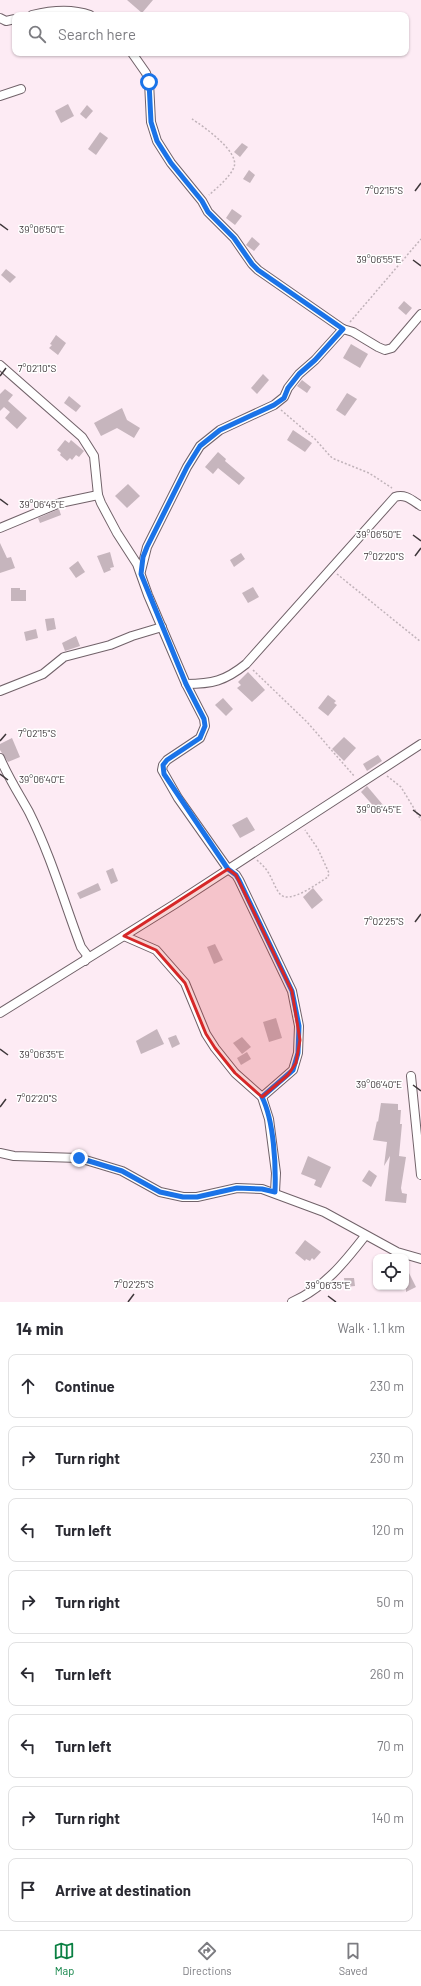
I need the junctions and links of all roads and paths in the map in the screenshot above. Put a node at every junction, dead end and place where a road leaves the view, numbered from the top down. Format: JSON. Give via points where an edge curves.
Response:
{"nodes":[{"id":1,"x":45,"y":12,"type":"edge"},
{"id":2,"x":82,"y":12,"type":"edge"},
{"id":3,"x":0,"y":18,"type":"edge"},
{"id":4,"x":12,"y":20,"type":"edge"},
{"id":5,"x":134,"y":56,"type":"edge"},
{"id":6,"x":21,"y":89,"type":"dead end"},
{"id":7,"x":0,"y":96,"type":"edge"},
{"id":8,"x":192,"y":119,"type":"dead end"},
{"id":9,"x":202,"y":201,"type":"junction"},
{"id":10,"x":421,"y":239,"type":"edge"},
{"id":11,"x":421,"y":314,"type":"edge"},
{"id":12,"x":343,"y":329,"type":"junction"},
{"id":13,"x":0,"y":365,"type":"edge"},
{"id":14,"x":274,"y":405,"type":"junction"},
{"id":15,"x":98,"y":495,"type":"junction"},
{"id":16,"x":399,"y":495,"type":"junction"},
{"id":17,"x":421,"y":506,"type":"edge"},
{"id":18,"x":0,"y":528,"type":"edge"},
{"id":19,"x":330,"y":568,"type":"junction"},
{"id":20,"x":141,"y":574,"type":"junction"},
{"id":21,"x":162,"y":627,"type":"junction"},
{"id":22,"x":421,"y":642,"type":"edge"},
{"id":23,"x":246,"y":664,"type":"junction"},
{"id":24,"x":186,"y":684,"type":"junction"},
{"id":25,"x":0,"y":691,"type":"edge"},
{"id":26,"x":421,"y":744,"type":"edge"},
{"id":27,"x":0,"y":758,"type":"edge"},
{"id":28,"x":380,"y":770,"type":"junction"},
{"id":29,"x":360,"y":783,"type":"junction"},
{"id":30,"x":421,"y":820,"type":"edge"},
{"id":31,"x":301,"y":823,"type":"junction"},
{"id":32,"x":251,"y":854,"type":"junction"},
{"id":33,"x":228,"y":869,"type":"junction"},
{"id":34,"x":124,"y":936,"type":"junction"},
{"id":35,"x":85,"y":961,"type":"junction"},
{"id":36,"x":0,"y":1013,"type":"edge"},
{"id":37,"x":411,"y":1076,"type":"dead end"},
{"id":38,"x":262,"y":1097,"type":"junction"},
{"id":39,"x":0,"y":1153,"type":"edge"},
{"id":40,"x":421,"y":1175,"type":"edge"},
{"id":41,"x":275,"y":1192,"type":"junction"},
{"id":42,"x":365,"y":1236,"type":"junction"},
{"id":43,"x":421,"y":1259,"type":"edge"},
{"id":44,"x":292,"y":1302,"type":"edge"}],
"edges":[{"from":1,"to":2,"type":"street"},
{"from":3,"to":4,"type":"street","via":[[6,21]]},
{"from":5,"to":9,"type":"street","via":[[149,82],[151,122],[157,141]]},
{"from":6,"to":7,"type":"street"},
{"from":8,"to":9,"type":"path","via":[[213,134],[226,148],[235,166]]},
{"from":9,"to":12,"type":"street","via":[[208,212],[234,238],[258,270]]},
{"from":10,"to":12,"type":"path"},
{"from":11,"to":12,"type":"street","via":[[392,348],[385,350]]},
{"from":12,"to":14,"type":"street","via":[[299,374],[284,398]]},
{"from":13,"to":15,"type":"street","via":[[82,437],[94,456]]},
{"from":14,"to":16,"type":"path","via":[[315,439],[332,458],[369,472]]},
{"from":14,"to":20,"type":"street","via":[[220,430],[200,446],[147,547]]},
{"from":15,"to":18,"type":"street","via":[[60,503]]},
{"from":15,"to":20,"type":"street","via":[[107,517],[133,555]]},
{"from":16,"to":17,"type":"street"},
{"from":16,"to":19,"type":"street","via":[[389,502]]},
{"from":19,"to":22,"type":"path"},
{"from":19,"to":23,"type":"street"},
{"from":20,"to":21,"type":"street"},
{"from":21,"to":24,"type":"street"},
{"from":21,"to":25,"type":"street","via":[[64,657],[43,674]]},
{"from":23,"to":24,"type":"street","via":[[235,673],[216,682]]},
{"from":23,"to":29,"type":"path","via":[[307,722]]},
{"from":24,"to":33,"type":"street","via":[[205,726],[200,738],[167,760],[162,770],[178,798]]},
{"from":26,"to":28,"type":"street"},
{"from":27,"to":35,"type":"street","via":[[52,864],[81,947],[87,955]]},
{"from":28,"to":29,"type":"street"},
{"from":28,"to":30,"type":"path","via":[[401,787]]},
{"from":29,"to":31,"type":"street"},
{"from":31,"to":32,"type":"street"},
{"from":31,"to":32,"type":"path","via":[[318,849],[330,873],[328,877],[286,898],[281,895],[268,871]]},
{"from":32,"to":33,"type":"street"},
{"from":33,"to":34,"type":"street"},
{"from":33,"to":38,"type":"street","via":[[239,880],[292,991],[299,1026],[298,1053],[293,1070]]},
{"from":34,"to":35,"type":"street"},
{"from":34,"to":38,"type":"street","via":[[156,950],[185,983],[206,1034],[215,1048],[235,1073]]},
{"from":35,"to":36,"type":"street"},
{"from":37,"to":40,"type":"street"},
{"from":38,"to":41,"type":"street","via":[[269,1119],[276,1173]]},
{"from":39,"to":41,"type":"street","via":[[14,1156],[79,1158],[122,1171],[160,1192],[183,1197],[197,1197],[237,1188]]},
{"from":41,"to":42,"type":"street","via":[[324,1212]]},
{"from":42,"to":43,"type":"street","via":[[397,1252]]},
{"from":42,"to":44,"type":"street","via":[[330,1277],[308,1295]]}]}
